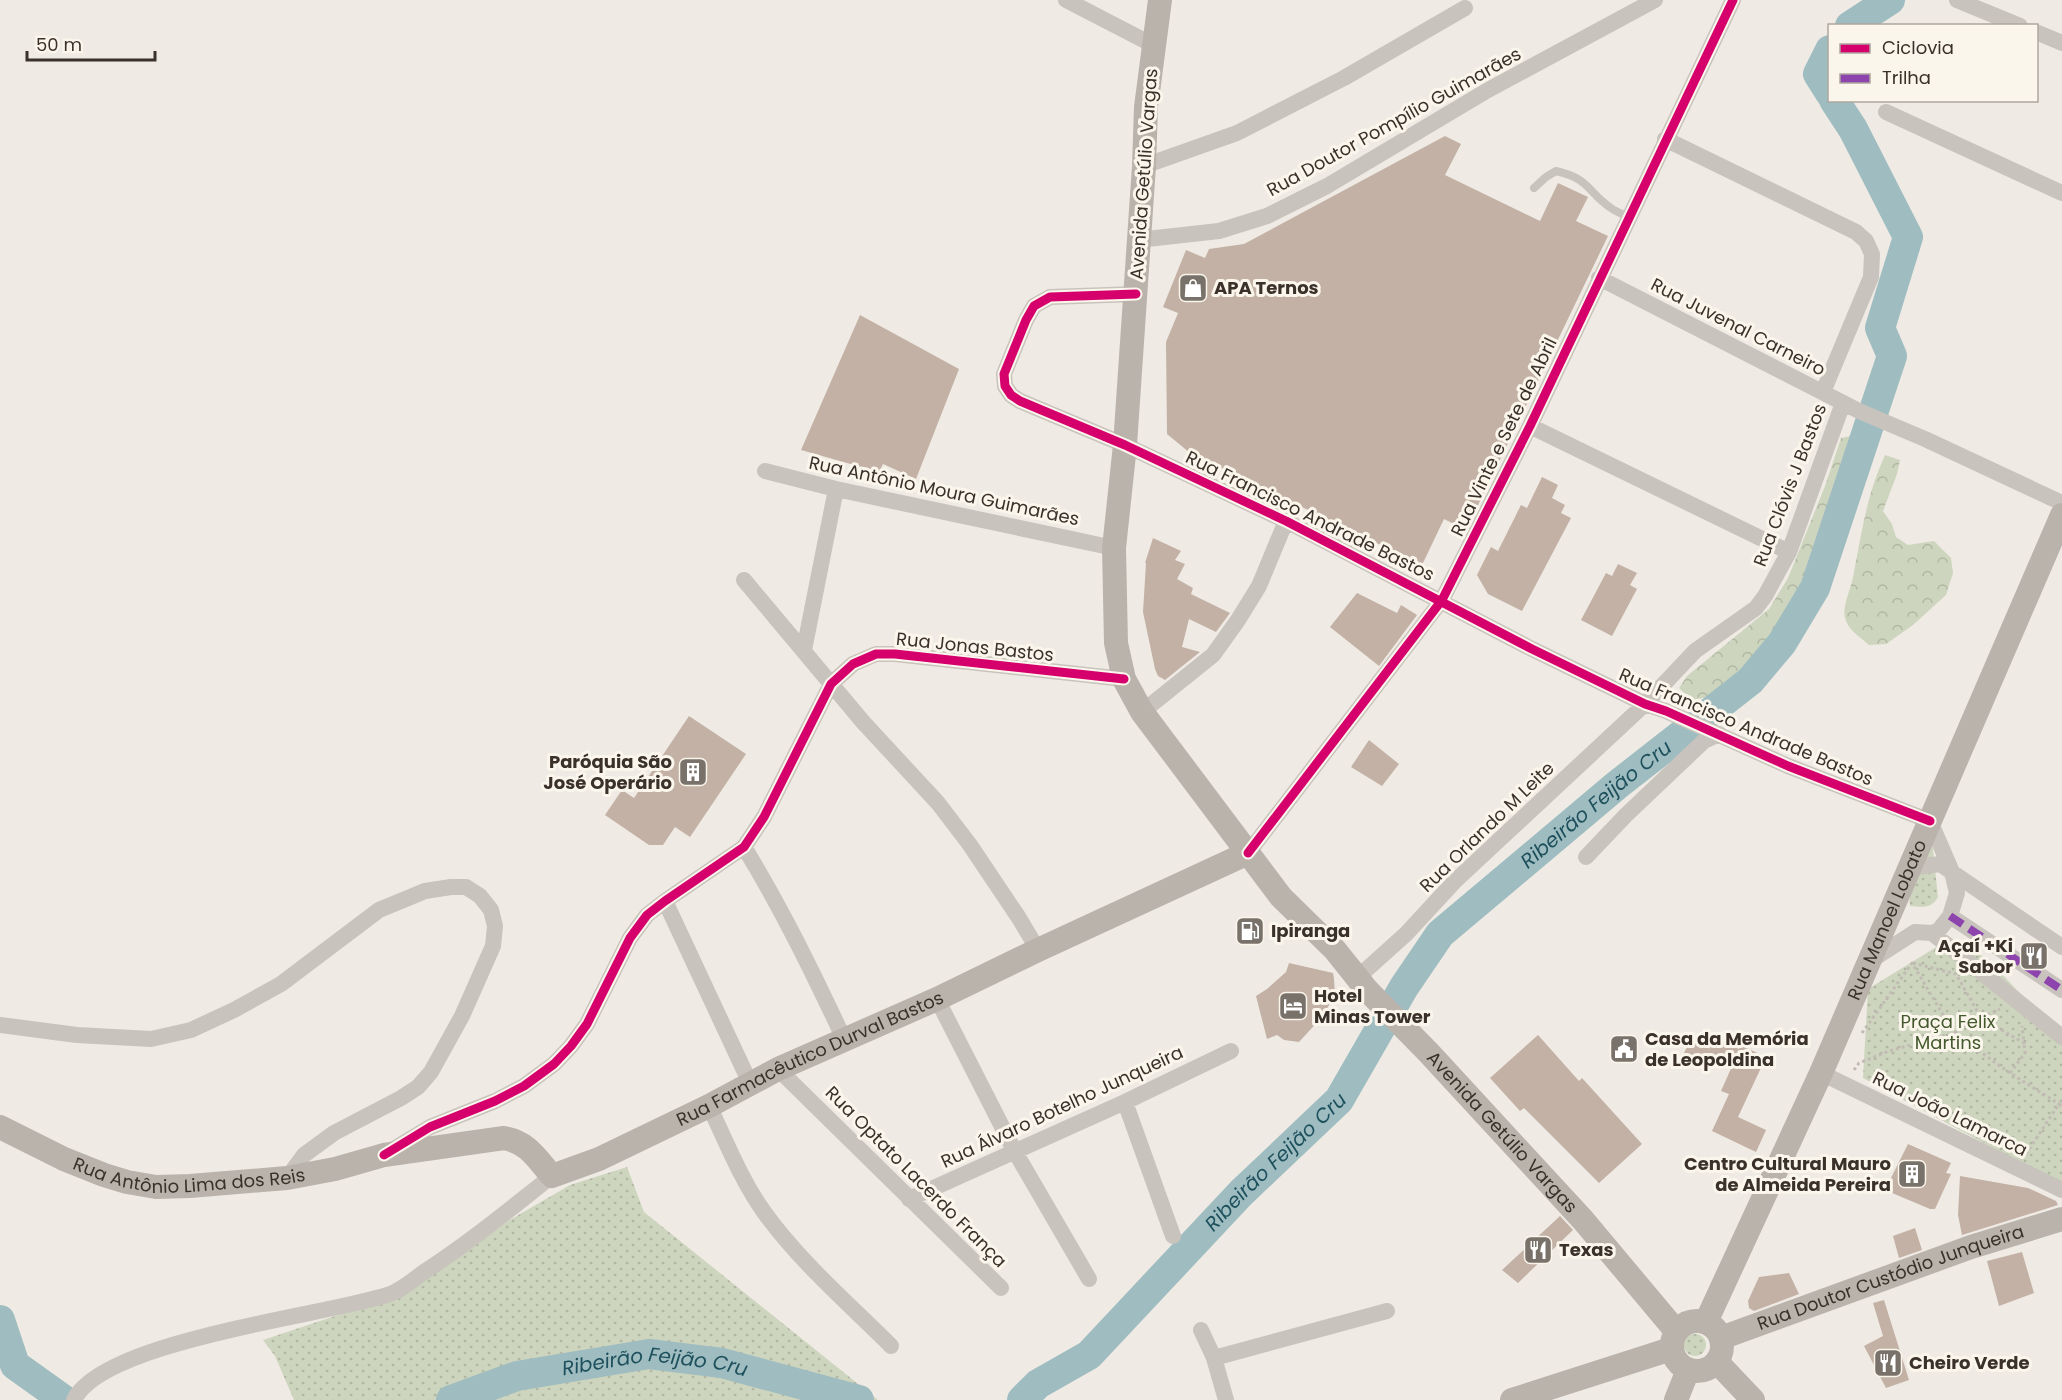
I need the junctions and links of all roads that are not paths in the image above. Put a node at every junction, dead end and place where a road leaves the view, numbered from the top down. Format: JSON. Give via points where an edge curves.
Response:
{"nodes":[{"id":1,"x":1065,"y":0,"type":"edge"},
{"id":2,"x":1160,"y":0,"type":"edge"},
{"id":3,"x":1655,"y":0,"type":"edge"},
{"id":4,"x":1733,"y":0,"type":"edge"},
{"id":5,"x":1957,"y":0,"type":"edge"},
{"id":6,"x":1465,"y":8,"type":"dead end"},
{"id":7,"x":2015,"y":24,"type":"edge"},
{"id":8,"x":2038,"y":32,"type":"edge"},
{"id":9,"x":2062,"y":43,"type":"edge"},
{"id":10,"x":1153,"y":45,"type":"junction"},
{"id":11,"x":1886,"y":112,"type":"dead end"},
{"id":12,"x":1665,"y":140,"type":"junction"},
{"id":13,"x":1144,"y":166,"type":"junction"},
{"id":14,"x":1534,"y":188,"type":"dead end"},
{"id":15,"x":2062,"y":193,"type":"edge"},
{"id":16,"x":1629,"y":217,"type":"junction"},
{"id":17,"x":1138,"y":240,"type":"junction"},
{"id":18,"x":1599,"y":278,"type":"junction"},
{"id":19,"x":1136,"y":294,"type":"junction"},
{"id":20,"x":1823,"y":392,"type":"junction"},
{"id":21,"x":1843,"y":403,"type":"junction"},
{"id":22,"x":1530,"y":426,"type":"junction"},
{"id":23,"x":1125,"y":445,"type":"junction"},
{"id":24,"x":765,"y":471,"type":"dead end"},
{"id":25,"x":836,"y":489,"type":"junction"},
{"id":26,"x":2062,"y":503,"type":"edge"},
{"id":27,"x":2062,"y":515,"type":"edge"},
{"id":28,"x":1286,"y":521,"type":"junction"},
{"id":29,"x":1114,"y":548,"type":"junction"},
{"id":30,"x":1789,"y":552,"type":"junction"},
{"id":31,"x":744,"y":580,"type":"dead end"},
{"id":32,"x":1442,"y":600,"type":"junction"},
{"id":33,"x":804,"y":650,"type":"junction"},
{"id":34,"x":1124,"y":679,"type":"junction"},
{"id":35,"x":831,"y":684,"type":"junction"},
{"id":36,"x":1645,"y":704,"type":"junction"},
{"id":37,"x":1142,"y":712,"type":"junction"},
{"id":38,"x":1713,"y":732,"type":"junction"},
{"id":39,"x":1930,"y":821,"type":"junction"},
{"id":40,"x":744,"y":847,"type":"junction"},
{"id":41,"x":1248,"y":854,"type":"junction"},
{"id":42,"x":1586,"y":858,"type":"dead end"},
{"id":43,"x":1952,"y":872,"type":"junction"},
{"id":44,"x":1905,"y":878,"type":"junction"},
{"id":45,"x":665,"y":901,"type":"junction"},
{"id":46,"x":1892,"y":908,"type":"junction"},
{"id":47,"x":1950,"y":916,"type":"junction"},
{"id":48,"x":1924,"y":933,"type":"junction"},
{"id":49,"x":2062,"y":947,"type":"edge"},
{"id":50,"x":1038,"y":950,"type":"junction"},
{"id":51,"x":1869,"y":961,"type":"junction"},
{"id":52,"x":1362,"y":984,"type":"junction"},
{"id":53,"x":2062,"y":990,"type":"edge"},
{"id":54,"x":937,"y":999,"type":"junction"},
{"id":55,"x":0,"y":1025,"type":"edge"},
{"id":56,"x":2062,"y":1038,"type":"edge"},
{"id":57,"x":844,"y":1039,"type":"junction"},
{"id":58,"x":1231,"y":1050,"type":"dead end"},
{"id":59,"x":778,"y":1069,"type":"junction"},
{"id":60,"x":1821,"y":1073,"type":"junction"},
{"id":61,"x":750,"y":1083,"type":"junction"},
{"id":62,"x":1125,"y":1102,"type":"junction"},
{"id":63,"x":709,"y":1106,"type":"junction"},
{"id":64,"x":0,"y":1127,"type":"edge"},
{"id":65,"x":1014,"y":1150,"type":"junction"},
{"id":66,"x":384,"y":1155,"type":"junction"},
{"id":67,"x":552,"y":1176,"type":"junction"},
{"id":68,"x":287,"y":1178,"type":"junction"},
{"id":69,"x":2062,"y":1190,"type":"edge"},
{"id":70,"x":909,"y":1199,"type":"junction"},
{"id":71,"x":2062,"y":1219,"type":"edge"},
{"id":72,"x":1173,"y":1236,"type":"dead end"},
{"id":73,"x":1089,"y":1279,"type":"dead end"},
{"id":74,"x":1000,"y":1288,"type":"dead end"},
{"id":75,"x":1387,"y":1311,"type":"dead end"},
{"id":76,"x":1201,"y":1330,"type":"dead end"},
{"id":77,"x":1714,"y":1330,"type":"junction"},
{"id":78,"x":1674,"y":1340,"type":"junction"},
{"id":79,"x":891,"y":1346,"type":"dead end"},
{"id":80,"x":1214,"y":1358,"type":"junction"},
{"id":81,"x":1716,"y":1362,"type":"junction"},
{"id":82,"x":1688,"y":1370,"type":"junction"},
{"id":83,"x":76,"y":1396,"type":"edge"},
{"id":84,"x":1226,"y":1400,"type":"edge"},
{"id":85,"x":1512,"y":1400,"type":"edge"},
{"id":86,"x":1676,"y":1400,"type":"edge"},
{"id":87,"x":1753,"y":1400,"type":"edge"}],
"edges":[{"from":1,"to":10,"type":"street"},
{"from":2,"to":10,"type":"main road","name":"Avenida Getúlio Vargas"},
{"from":3,"to":17,"type":"street","name":"Rua Doutor Pompílio Guimarães","via":[[1267,216],[1219,231]]},
{"from":4,"to":12,"type":"street","name":"Rua Vinte e Sete de Abril"},
{"from":5,"to":7,"type":"street"},
{"from":6,"to":13,"type":"street","via":[[1344,78],[1237,133]]},
{"from":8,"to":9,"type":"street"},
{"from":10,"to":13,"type":"main road","name":"Avenida Getúlio Vargas"},
{"from":11,"to":15,"type":"street"},
{"from":12,"to":16,"type":"street","name":"Rua Vinte e Sete de Abril"},
{"from":12,"to":20,"type":"street","via":[[1856,232],[1866,241],[1872,254],[1871,277]]},
{"from":13,"to":17,"type":"main road","name":"Avenida Getúlio Vargas"},
{"from":14,"to":16,"type":"lane","via":[[1556,171],[1572,175],[1611,208]]},
{"from":16,"to":18,"type":"street","name":"Rua Vinte e Sete de Abril"},
{"from":17,"to":19,"type":"main road","name":"Avenida Getúlio Vargas"},
{"from":18,"to":20,"type":"street","name":"Rua Juvenal Carneiro"},
{"from":18,"to":22,"type":"street","name":"Rua Vinte e Sete de Abril"},
{"from":19,"to":23,"type":"main road","name":"Avenida Getúlio Vargas"},
{"from":19,"to":23,"type":"street","name":"Rua Francisco Andrade Bastos","via":[[1042,300],[1026,320],[1004,374],[1005,386],[1020,401]]},
{"from":20,"to":21,"type":"street","name":"Rua Juvenal Carneiro"},
{"from":21,"to":26,"type":"street","name":"Rua Juvenal Carneiro"},
{"from":21,"to":30,"type":"street","name":"Rua Clóvis J Bastos"},
{"from":22,"to":30,"type":"street"},
{"from":22,"to":32,"type":"street","name":"Rua Vinte e Sete de Abril"},
{"from":23,"to":28,"type":"street","name":"Rua Francisco Andrade Bastos"},
{"from":23,"to":29,"type":"main road","name":"Avenida Getúlio Vargas"},
{"from":24,"to":25,"type":"street","name":"Rua Antônio Moura Guimarães"},
{"from":25,"to":29,"type":"street","name":"Rua Antônio Moura Guimarães"},
{"from":25,"to":33,"type":"street"},
{"from":27,"to":39,"type":"main road","name":"Rua Manoel Lobato"},
{"from":28,"to":32,"type":"street","name":"Rua Francisco Andrade Bastos"},
{"from":28,"to":37,"type":"street","via":[[1259,586],[1213,655]]},
{"from":29,"to":34,"type":"main road","name":"Avenida Getúlio Vargas","via":[[1116,643]]},
{"from":30,"to":36,"type":"street","name":"Rua Clóvis J Bastos","via":[[1756,608],[1695,651]]},
{"from":31,"to":33,"type":"street"},
{"from":32,"to":36,"type":"street","name":"Rua Francisco Andrade Bastos"},
{"from":32,"to":41,"type":"street","name":"Rua Vinte e Sete de Abril"},
{"from":33,"to":35,"type":"street"},
{"from":34,"to":35,"type":"street","name":"Rua Jonas Bastos","via":[[876,654],[854,663]]},
{"from":34,"to":37,"type":"main road","name":"Avenida Getúlio Vargas"},
{"from":35,"to":40,"type":"street","name":"Rua Jonas Bastos","via":[[765,817]]},
{"from":35,"to":50,"type":"street","via":[[938,803]]},
{"from":36,"to":38,"type":"street","name":"Rua Francisco Andrade Bastos"},
{"from":36,"to":52,"type":"street","name":"Rua Orlando M Leite","via":[[1454,882]]},
{"from":37,"to":41,"type":"main road","name":"Avenida Getúlio Vargas"},
{"from":38,"to":39,"type":"street","name":"Rua Francisco Andrade Bastos"},
{"from":38,"to":42,"type":"street"},
{"from":39,"to":43,"type":"street"},
{"from":39,"to":44,"type":"main road","name":"Rua Manoel Lobato"},
{"from":40,"to":45,"type":"street"},
{"from":40,"to":57,"type":"street","via":[[799,943]]},
{"from":41,"to":50,"type":"main road","name":"Rua Farmacêutico Durval Bastos"},
{"from":41,"to":52,"type":"main road","name":"Avenida Getúlio Vargas","via":[[1281,897],[1335,950]]},
{"from":43,"to":44,"type":"street","via":[[1940,864],[1928,864],[1917,867]]},
{"from":43,"to":47,"type":"street","via":[[1957,893]]},
{"from":43,"to":49,"type":"street"},
{"from":44,"to":46,"type":"main road","name":"Rua Manoel Lobato"},
{"from":45,"to":61,"type":"street"},
{"from":45,"to":66,"type":"street","via":[[647,915],[630,938],[587,1024],[554,1064],[524,1086],[430,1127]]},
{"from":46,"to":48,"type":"street","via":[[1899,921]]},
{"from":46,"to":51,"type":"main road","name":"Rua Manoel Lobato"},
{"from":47,"to":48,"type":"street","via":[[1945,925]]},
{"from":47,"to":53,"type":"street"},
{"from":48,"to":51,"type":"street"},
{"from":48,"to":56,"type":"street"},
{"from":50,"to":54,"type":"main road","name":"Rua Farmacêutico Durval Bastos"},
{"from":51,"to":60,"type":"main road","name":"Rua Manoel Lobato"},
{"from":52,"to":78,"type":"main road","name":"Avenida Getúlio Vargas","via":[[1583,1220]]},
{"from":54,"to":57,"type":"main road","name":"Rua Farmacêutico Durval Bastos"},
{"from":54,"to":65,"type":"street"},
{"from":55,"to":68,"type":"street","via":[[151,1039],[191,1030],[281,984],[380,910],[425,891],[451,887],[466,887],[480,896],[491,910],[495,926],[493,946],[462,1016],[431,1072],[418,1087],[334,1133],[304,1155]]},
{"from":57,"to":59,"type":"main road","name":"Rua Farmacêutico Durval Bastos"},
{"from":58,"to":62,"type":"street","name":"Rua Álvaro Botelho Junqueira"},
{"from":59,"to":61,"type":"main road","name":"Rua Farmacêutico Durval Bastos"},
{"from":59,"to":70,"type":"street","name":"Rua Optato Lacerdo França"},
{"from":60,"to":69,"type":"street","name":"Rua João Lamarca"},
{"from":60,"to":77,"type":"main road","name":"Rua Manoel Lobato"},
{"from":61,"to":63,"type":"main road","name":"Rua Farmacêutico Durval Bastos"},
{"from":62,"to":65,"type":"street","name":"Rua Álvaro Botelho Junqueira"},
{"from":62,"to":72,"type":"street"},
{"from":63,"to":67,"type":"main road","name":"Rua Farmacêutico Durval Bastos","via":[[599,1159]]},
{"from":63,"to":79,"type":"street","via":[[763,1211],[791,1246]]},
{"from":64,"to":68,"type":"main road","name":"Rua Antônio Lima dos Reis","via":[[64,1159],[127,1182],[190,1186]]},
{"from":65,"to":70,"type":"street","name":"Rua Álvaro Botelho Junqueira"},
{"from":65,"to":73,"type":"street"},
{"from":66,"to":67,"type":"main road","name":"Rua Antônio Lima dos Reis","via":[[504,1138],[528,1148]]},
{"from":66,"to":68,"type":"main road","name":"Rua Antônio Lima dos Reis"},
{"from":67,"to":83,"type":"street","name":"Rua Farmacêutico Durval Bastos","via":[[460,1249],[392,1293],[206,1335],[130,1360],[107,1371]]},
{"from":70,"to":74,"type":"street","name":"Rua Optato Lacerdo França"},
{"from":71,"to":77,"type":"main road","name":"Rua Doutor Custódio Junqueira"},
{"from":75,"to":80,"type":"street"},
{"from":76,"to":80,"type":"street"},
{"from":77,"to":78,"type":"main road","via":[[1698,1320],[1690,1321]]},
{"from":77,"to":81,"type":"main road","via":[[1722,1350]]},
{"from":78,"to":82,"type":"main road","via":[[1677,1362]]},
{"from":78,"to":85,"type":"main road"},
{"from":80,"to":84,"type":"street"},
{"from":81,"to":82,"type":"main road","via":[[1707,1370]]},
{"from":81,"to":87,"type":"main road"},
{"from":82,"to":86,"type":"main road"}]}
